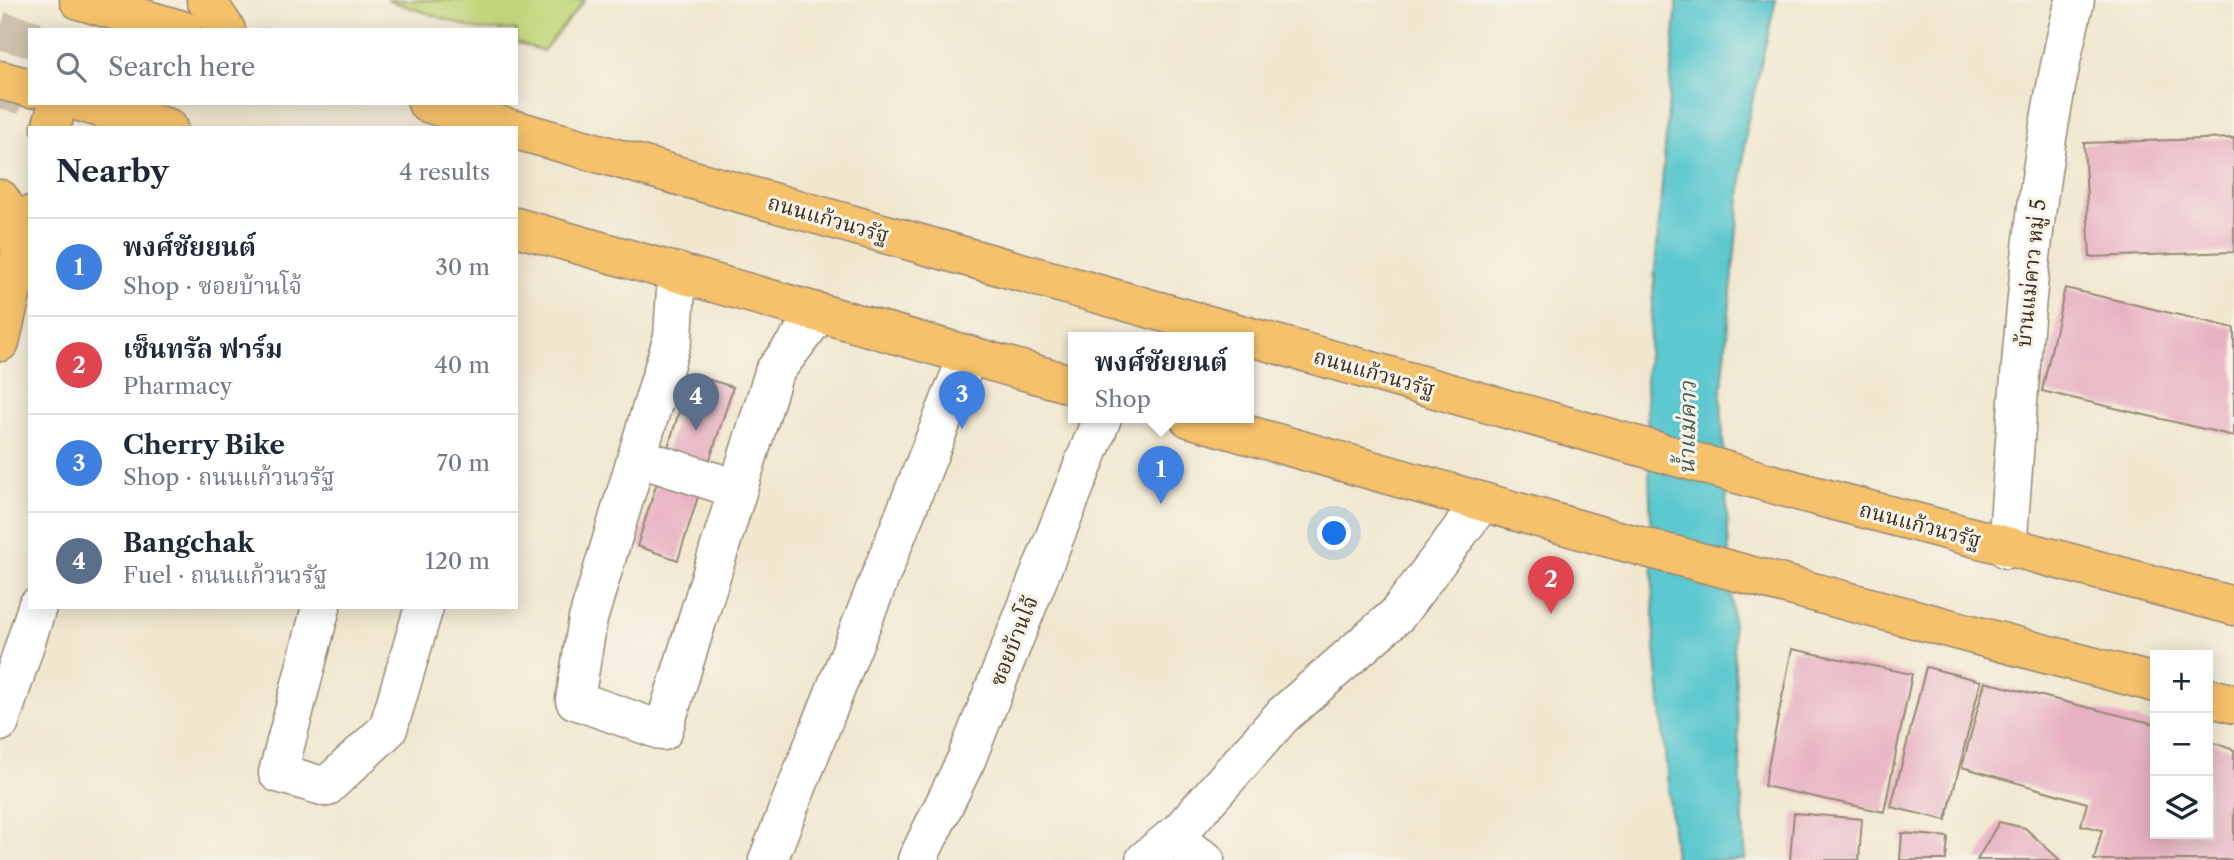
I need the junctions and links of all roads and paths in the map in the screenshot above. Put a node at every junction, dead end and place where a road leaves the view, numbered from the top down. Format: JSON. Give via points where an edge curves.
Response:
{"nodes":[{"id":1,"x":206,"y":0,"type":"edge"},
{"id":2,"x":2075,"y":0,"type":"edge"},
{"id":3,"x":80,"y":8,"type":"edge"},
{"id":4,"x":173,"y":28,"type":"edge"},
{"id":5,"x":225,"y":28,"type":"edge"},
{"id":6,"x":0,"y":80,"type":"edge"},
{"id":7,"x":28,"y":87,"type":"edge"},
{"id":8,"x":57,"y":105,"type":"edge"},
{"id":9,"x":90,"y":105,"type":"edge"},
{"id":10,"x":433,"y":105,"type":"edge"},
{"id":11,"x":52,"y":126,"type":"edge"},
{"id":12,"x":161,"y":126,"type":"edge"},
{"id":13,"x":502,"y":126,"type":"edge"},
{"id":14,"x":518,"y":131,"type":"edge"},
{"id":15,"x":0,"y":199,"type":"edge"},
{"id":16,"x":28,"y":227,"type":"edge"},
{"id":17,"x":518,"y":228,"type":"edge"},
{"id":18,"x":25,"y":246,"type":"edge"},
{"id":19,"x":677,"y":272,"type":"junction"},
{"id":20,"x":819,"y":313,"type":"junction"},
{"id":21,"x":1230,"y":332,"type":"edge"},
{"id":22,"x":1254,"y":339,"type":"edge"},
{"id":23,"x":0,"y":342,"type":"edge"},
{"id":24,"x":968,"y":355,"type":"junction"},
{"id":25,"x":1068,"y":384,"type":"edge"},
{"id":26,"x":1100,"y":423,"type":"edge"},
{"id":27,"x":1206,"y":423,"type":"edge"},
{"id":28,"x":636,"y":457,"type":"junction"},
{"id":29,"x":737,"y":489,"type":"junction"},
{"id":30,"x":1482,"y":502,"type":"junction"},
{"id":31,"x":2007,"y":548,"type":"junction"},
{"id":32,"x":2234,"y":606,"type":"edge"},
{"id":33,"x":36,"y":609,"type":"edge"},
{"id":34,"x":320,"y":609,"type":"edge"},
{"id":35,"x":423,"y":609,"type":"edge"},
{"id":36,"x":2150,"y":681,"type":"edge"},
{"id":37,"x":2213,"y":698,"type":"edge"},
{"id":38,"x":2234,"y":704,"type":"edge"},
{"id":39,"x":0,"y":722,"type":"edge"},
{"id":40,"x":1158,"y":850,"type":"edge"},
{"id":41,"x":768,"y":860,"type":"edge"},
{"id":42,"x":917,"y":860,"type":"edge"},
{"id":43,"x":1205,"y":860,"type":"edge"}],
"edges":[{"from":1,"to":5,"type":"main road"},
{"from":2,"to":31,"type":"street","name":"บ้านแม่คาว หมู่ 5","via":[[2056,75],[2029,271]]},
{"from":3,"to":4,"type":"main road"},
{"from":6,"to":7,"type":"main road"},
{"from":8,"to":11,"type":"main road"},
{"from":9,"to":12,"type":"main road"},
{"from":10,"to":13,"type":"main road"},
{"from":14,"to":21,"type":"main road","name":"ถนนแก้วนวรัฐ"},
{"from":15,"to":18,"type":"main road"},
{"from":16,"to":18,"type":"main road"},
{"from":17,"to":19,"type":"main road"},
{"from":18,"to":23,"type":"main road"},
{"from":19,"to":20,"type":"main road"},
{"from":19,"to":28,"type":"street","via":[[673,337]]},
{"from":20,"to":24,"type":"main road"},
{"from":20,"to":29,"type":"street","via":[[774,372]]},
{"from":22,"to":31,"type":"main road","name":"ถนนแก้วนวรัฐ"},
{"from":24,"to":25,"type":"main road"},
{"from":24,"to":41,"type":"street"},
{"from":26,"to":42,"type":"street","name":"ซอยบ้านโจ้","via":[[966,760]]},
{"from":27,"to":30,"type":"main road"},
{"from":28,"to":29,"type":"street"},
{"from":28,"to":29,"type":"street","via":[[588,619],[575,701],[663,731]]},
{"from":30,"to":36,"type":"main road"},
{"from":30,"to":40,"type":"street","via":[[1397,615],[1283,716]]},
{"from":31,"to":32,"type":"main road","name":"ถนนแก้วนวรัฐ"},
{"from":33,"to":39,"type":"street"},
{"from":34,"to":35,"type":"street","via":[[278,773],[326,787],[388,729]]},
{"from":37,"to":38,"type":"main road"},
{"from":40,"to":43,"type":"street"}]}
